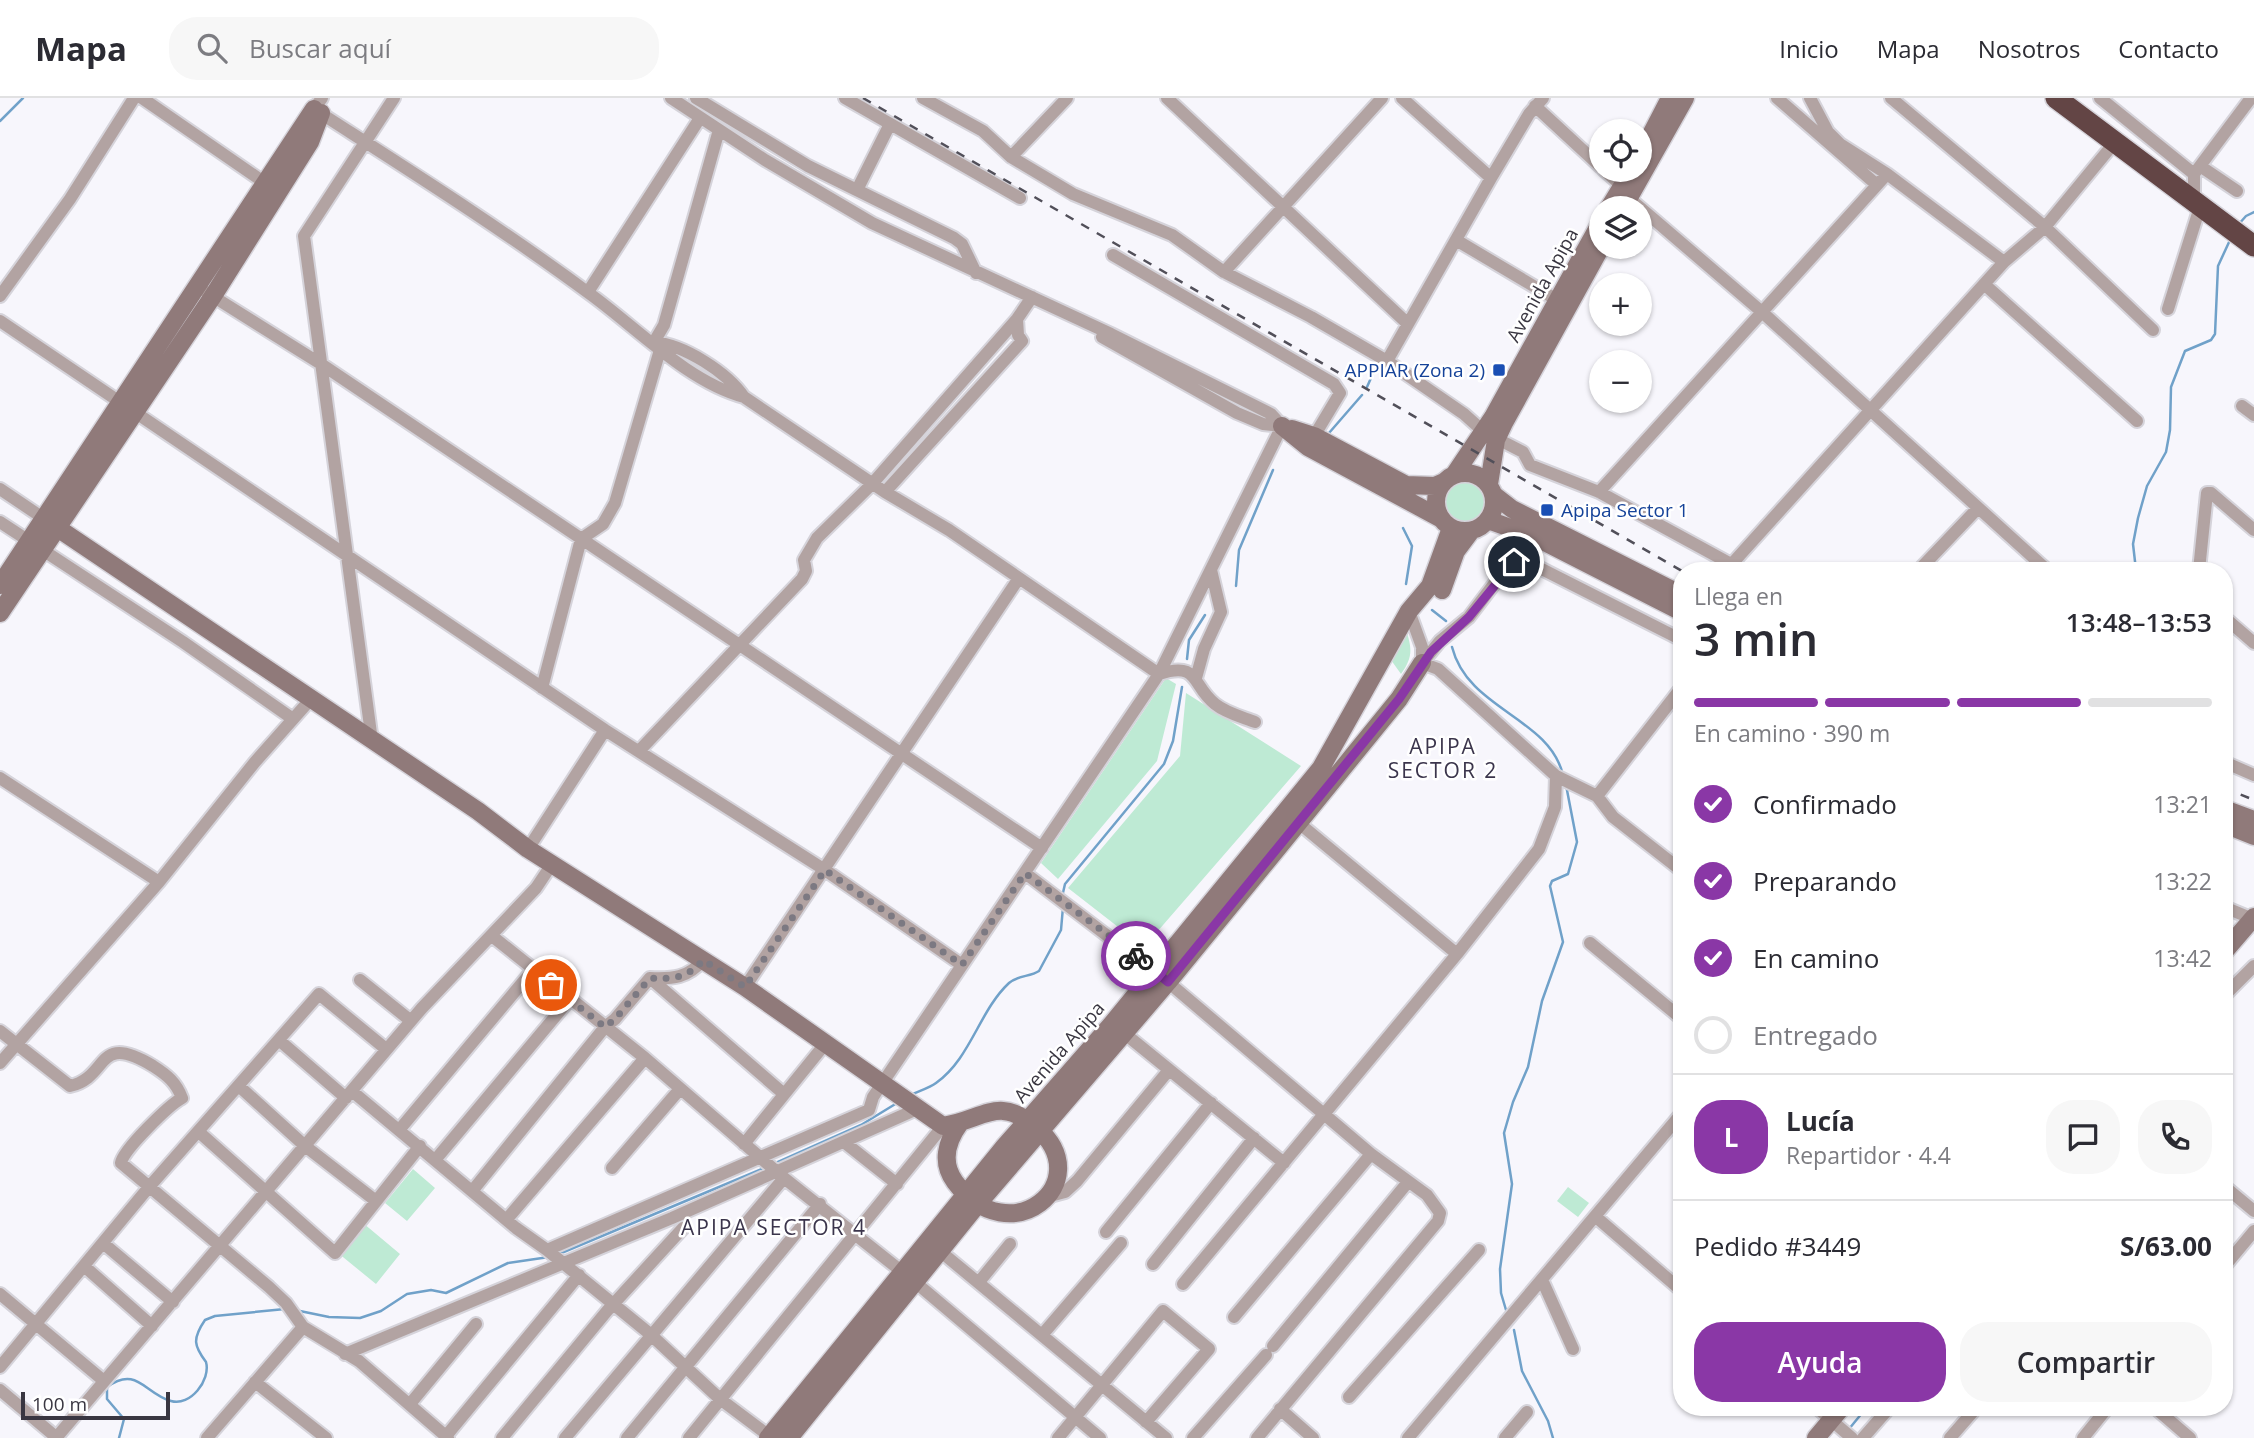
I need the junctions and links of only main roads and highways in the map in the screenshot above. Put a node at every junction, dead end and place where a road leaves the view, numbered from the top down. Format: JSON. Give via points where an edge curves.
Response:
{"nodes":[{"id":1,"x":2056,"y":98,"type":"edge"},
{"id":2,"x":2248,"y":242,"type":"edge"}],
"edges":[{"from":1,"to":2,"type":"highway"}]}
